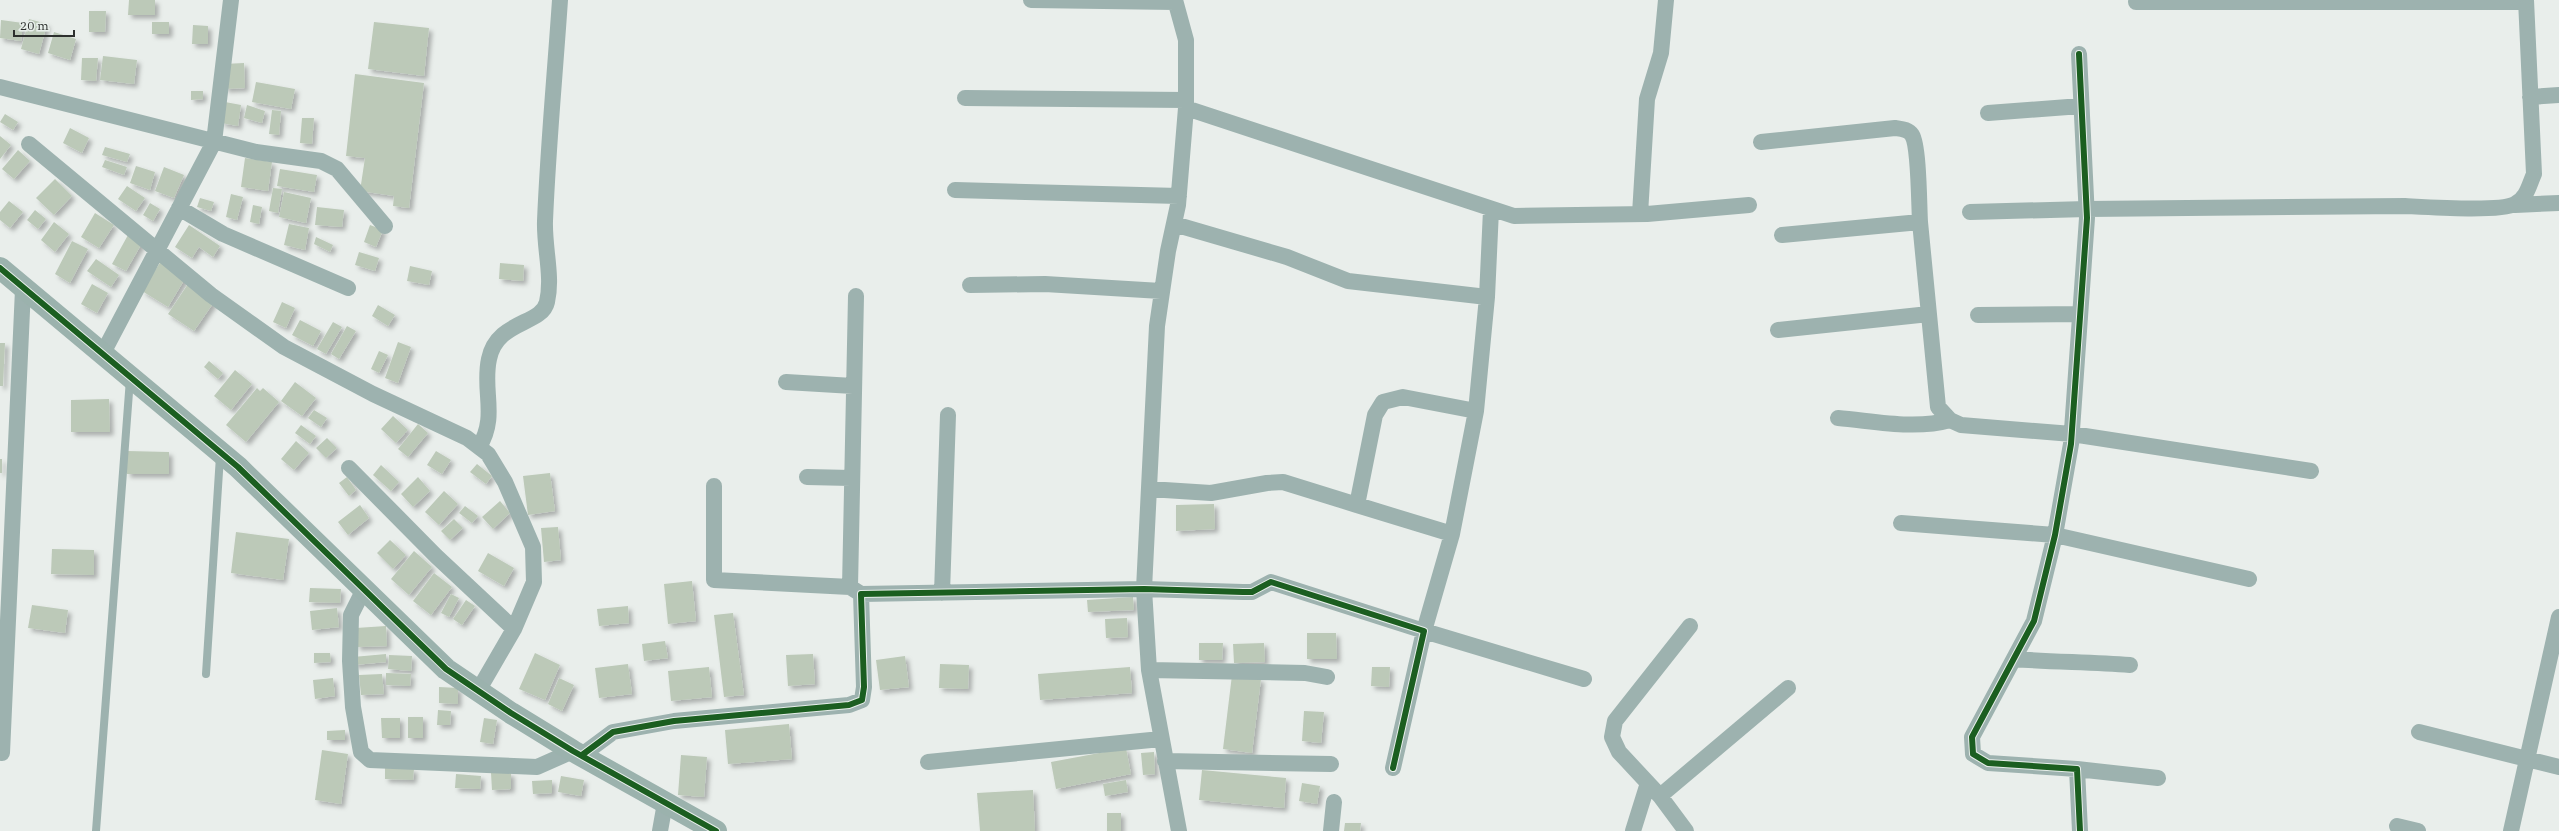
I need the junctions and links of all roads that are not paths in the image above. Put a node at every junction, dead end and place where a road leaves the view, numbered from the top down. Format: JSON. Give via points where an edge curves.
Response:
{"nodes":[{"id":1,"x":231,"y":0,"type":"edge"},
{"id":2,"x":560,"y":0,"type":"edge"},
{"id":3,"x":1031,"y":0,"type":"edge"},
{"id":4,"x":1666,"y":0,"type":"edge"},
{"id":5,"x":1175,"y":1,"type":"edge"},
{"id":6,"x":2526,"y":1,"type":"edge"},
{"id":7,"x":2136,"y":2,"type":"dead end"},
{"id":8,"x":2079,"y":54,"type":"dead end"},
{"id":9,"x":0,"y":86,"type":"edge"},
{"id":10,"x":2559,"y":95,"type":"edge"},
{"id":11,"x":2530,"y":97,"type":"junction"},
{"id":12,"x":965,"y":98,"type":"dead end"},
{"id":13,"x":1186,"y":104,"type":"junction"},
{"id":14,"x":2081,"y":106,"type":"junction"},
{"id":15,"x":1988,"y":113,"type":"dead end"},
{"id":16,"x":214,"y":142,"type":"junction"},
{"id":17,"x":1761,"y":142,"type":"dead end"},
{"id":18,"x":29,"y":144,"type":"dead end"},
{"id":19,"x":955,"y":190,"type":"dead end"},
{"id":20,"x":1179,"y":196,"type":"junction"},
{"id":21,"x":2559,"y":203,"type":"edge"},
{"id":22,"x":1749,"y":205,"type":"dead end"},
{"id":23,"x":2515,"y":205,"type":"junction"},
{"id":24,"x":179,"y":208,"type":"junction"},
{"id":25,"x":2087,"y":209,"type":"junction"},
{"id":26,"x":1491,"y":210,"type":"junction"},
{"id":27,"x":1970,"y":212,"type":"dead end"},
{"id":28,"x":1640,"y":214,"type":"junction"},
{"id":29,"x":1920,"y":222,"type":"junction"},
{"id":30,"x":1174,"y":224,"type":"junction"},
{"id":31,"x":385,"y":226,"type":"dead end"},
{"id":32,"x":1782,"y":235,"type":"dead end"},
{"id":33,"x":158,"y":251,"type":"junction"},
{"id":34,"x":0,"y":268,"type":"edge"},
{"id":35,"x":970,"y":285,"type":"dead end"},
{"id":36,"x":348,"y":288,"type":"dead end"},
{"id":37,"x":23,"y":289,"type":"junction"},
{"id":38,"x":1161,"y":291,"type":"junction"},
{"id":39,"x":856,"y":296,"type":"dead end"},
{"id":40,"x":1487,"y":297,"type":"junction"},
{"id":41,"x":1929,"y":314,"type":"junction"},
{"id":42,"x":2080,"y":314,"type":"junction"},
{"id":43,"x":1978,"y":315,"type":"dead end"},
{"id":44,"x":1778,"y":330,"type":"dead end"},
{"id":45,"x":103,"y":353,"type":"junction"},
{"id":46,"x":130,"y":376,"type":"junction"},
{"id":47,"x":786,"y":382,"type":"dead end"},
{"id":48,"x":853,"y":386,"type":"junction"},
{"id":49,"x":1476,"y":411,"type":"junction"},
{"id":50,"x":948,"y":415,"type":"dead end"},
{"id":51,"x":1838,"y":418,"type":"dead end"},
{"id":52,"x":1950,"y":420,"type":"junction"},
{"id":53,"x":2072,"y":434,"type":"junction"},
{"id":54,"x":479,"y":447,"type":"junction"},
{"id":55,"x":220,"y":451,"type":"junction"},
{"id":56,"x":349,"y":468,"type":"dead end"},
{"id":57,"x":2311,"y":471,"type":"dead end"},
{"id":58,"x":807,"y":477,"type":"dead end"},
{"id":59,"x":851,"y":478,"type":"junction"},
{"id":60,"x":714,"y":486,"type":"dead end"},
{"id":61,"x":1149,"y":488,"type":"junction"},
{"id":62,"x":1357,"y":505,"type":"junction"},
{"id":63,"x":1901,"y":523,"type":"dead end"},
{"id":64,"x":1452,"y":534,"type":"junction"},
{"id":65,"x":2055,"y":535,"type":"junction"},
{"id":66,"x":2249,"y":579,"type":"dead end"},
{"id":67,"x":364,"y":589,"type":"junction"},
{"id":68,"x":1144,"y":589,"type":"junction"},
{"id":69,"x":855,"y":591,"type":"junction"},
{"id":70,"x":942,"y":593,"type":"junction"},
{"id":71,"x":2559,"y":617,"type":"edge"},
{"id":72,"x":1690,"y":626,"type":"dead end"},
{"id":73,"x":514,"y":629,"type":"junction"},
{"id":74,"x":1424,"y":631,"type":"junction"},
{"id":75,"x":2014,"y":659,"type":"junction"},
{"id":76,"x":2130,"y":665,"type":"dead end"},
{"id":77,"x":2554,"y":665,"type":"edge"},
{"id":78,"x":1149,"y":670,"type":"junction"},
{"id":79,"x":206,"y":674,"type":"dead end"},
{"id":80,"x":1327,"y":677,"type":"dead end"},
{"id":81,"x":1584,"y":679,"type":"dead end"},
{"id":82,"x":1788,"y":688,"type":"dead end"},
{"id":83,"x":478,"y":691,"type":"junction"},
{"id":84,"x":2419,"y":732,"type":"dead end"},
{"id":85,"x":1161,"y":739,"type":"junction"},
{"id":86,"x":2,"y":753,"type":"dead end"},
{"id":87,"x":577,"y":753,"type":"junction"},
{"id":88,"x":2527,"y":759,"type":"junction"},
{"id":89,"x":1165,"y":761,"type":"junction"},
{"id":90,"x":928,"y":762,"type":"dead end"},
{"id":91,"x":1331,"y":764,"type":"dead end"},
{"id":92,"x":2559,"y":767,"type":"edge"},
{"id":93,"x":1393,"y":768,"type":"dead end"},
{"id":94,"x":2077,"y":769,"type":"junction"},
{"id":95,"x":2158,"y":778,"type":"dead end"},
{"id":96,"x":1648,"y":783,"type":"junction"},
{"id":97,"x":1660,"y":796,"type":"junction"},
{"id":98,"x":665,"y":802,"type":"junction"},
{"id":99,"x":1334,"y":802,"type":"dead end"},
{"id":100,"x":2397,"y":826,"type":"dead end"},
{"id":101,"x":96,"y":831,"type":"edge"},
{"id":102,"x":660,"y":831,"type":"edge"},
{"id":103,"x":716,"y":831,"type":"edge"},
{"id":104,"x":1179,"y":831,"type":"edge"},
{"id":105,"x":1331,"y":831,"type":"edge"},
{"id":106,"x":1633,"y":831,"type":"edge"},
{"id":107,"x":1686,"y":831,"type":"edge"},
{"id":108,"x":2080,"y":831,"type":"edge"},
{"id":109,"x":2418,"y":831,"type":"edge"},
{"id":110,"x":2511,"y":831,"type":"edge"}],
"edges":[{"from":1,"to":16,"type":"street"},
{"from":2,"to":54,"type":"street","via":[[545,222],[549,291],[546,305],[540,314],[506,330],[495,344],[489,358],[487,376],[489,422],[486,436]]},
{"from":3,"to":5,"type":"street"},
{"from":4,"to":28,"type":"street","via":[[1661,53],[1647,99]]},
{"from":5,"to":13,"type":"street","via":[[1186,40]]},
{"from":6,"to":7,"type":"street"},
{"from":6,"to":11,"type":"street"},
{"from":8,"to":14,"type":"street"},
{"from":9,"to":16,"type":"street"},
{"from":10,"to":11,"type":"street"},
{"from":11,"to":23,"type":"street","via":[[2534,174],[2526,195]]},
{"from":12,"to":13,"type":"street"},
{"from":13,"to":20,"type":"street"},
{"from":13,"to":26,"type":"street"},
{"from":14,"to":15,"type":"street"},
{"from":14,"to":25,"type":"street"},
{"from":16,"to":24,"type":"street"},
{"from":16,"to":31,"type":"street","via":[[256,152],[321,161],[337,169]]},
{"from":17,"to":29,"type":"street","via":[[1895,128],[1907,130],[1912,136],[1915,151]]},
{"from":18,"to":33,"type":"street"},
{"from":19,"to":20,"type":"street"},
{"from":20,"to":30,"type":"street"},
{"from":21,"to":23,"type":"street"},
{"from":22,"to":28,"type":"street"},
{"from":23,"to":25,"type":"street","via":[[2454,209],[2405,206]]},
{"from":24,"to":33,"type":"street"},
{"from":24,"to":36,"type":"street","via":[[200,223],[223,234]]},
{"from":25,"to":27,"type":"street"},
{"from":25,"to":42,"type":"street"},
{"from":26,"to":28,"type":"street","via":[[1514,216]]},
{"from":26,"to":40,"type":"street"},
{"from":29,"to":32,"type":"street"},
{"from":29,"to":41,"type":"street"},
{"from":30,"to":38,"type":"street"},
{"from":30,"to":40,"type":"street","via":[[1287,257],[1348,281]]},
{"from":33,"to":45,"type":"street"},
{"from":33,"to":54,"type":"street","via":[[211,295],[284,347],[372,394],[467,438]]},
{"from":34,"to":37,"type":"street"},
{"from":35,"to":38,"type":"street","via":[[1045,284]]},
{"from":37,"to":45,"type":"street"},
{"from":37,"to":86,"type":"street"},
{"from":38,"to":61,"type":"street"},
{"from":39,"to":48,"type":"street"},
{"from":40,"to":49,"type":"street"},
{"from":41,"to":44,"type":"street"},
{"from":41,"to":52,"type":"street","via":[[1938,407]]},
{"from":42,"to":43,"type":"street"},
{"from":42,"to":53,"type":"street"},
{"from":45,"to":46,"type":"street"},
{"from":46,"to":55,"type":"street"},
{"from":46,"to":101,"type":"lane"},
{"from":47,"to":48,"type":"street"},
{"from":48,"to":59,"type":"street"},
{"from":49,"to":62,"type":"street","via":[[1403,397],[1383,402],[1375,415]]},
{"from":49,"to":64,"type":"street"},
{"from":50,"to":70,"type":"street"},
{"from":51,"to":52,"type":"street","via":[[1900,424],[1936,424]]},
{"from":52,"to":53,"type":"street","via":[[1961,425]]},
{"from":53,"to":57,"type":"street"},
{"from":53,"to":65,"type":"street"},
{"from":54,"to":73,"type":"street","via":[[488,454],[505,482],[533,547],[534,582]]},
{"from":55,"to":67,"type":"street"},
{"from":55,"to":79,"type":"lane"},
{"from":56,"to":73,"type":"street","via":[[436,556]]},
{"from":58,"to":59,"type":"street"},
{"from":59,"to":69,"type":"street"},
{"from":60,"to":69,"type":"street","via":[[714,580]]},
{"from":61,"to":62,"type":"street","via":[[1211,493],[1283,482]]},
{"from":61,"to":68,"type":"street"},
{"from":62,"to":64,"type":"street"},
{"from":63,"to":65,"type":"street"},
{"from":64,"to":74,"type":"street"},
{"from":65,"to":66,"type":"street"},
{"from":65,"to":75,"type":"street","via":[[2034,621]]},
{"from":67,"to":83,"type":"street","via":[[446,669]]},
{"from":67,"to":87,"type":"street","via":[[351,615],[350,661],[353,708],[361,752],[370,760],[537,768]]},
{"from":68,"to":70,"type":"street"},
{"from":68,"to":74,"type":"street","via":[[1248,592],[1271,582],[1280,583]]},
{"from":68,"to":78,"type":"street"},
{"from":69,"to":70,"type":"street"},
{"from":69,"to":87,"type":"street","via":[[864,687],[862,700],[849,705],[674,721],[613,732]]},
{"from":71,"to":77,"type":"street"},
{"from":72,"to":96,"type":"street","via":[[1615,721],[1612,737],[1619,752]]},
{"from":73,"to":83,"type":"street"},
{"from":74,"to":81,"type":"street"},
{"from":74,"to":93,"type":"street"},
{"from":75,"to":76,"type":"street"},
{"from":75,"to":94,"type":"street","via":[[1972,737],[1973,754],[1988,763]]},
{"from":77,"to":88,"type":"street"},
{"from":78,"to":80,"type":"street","via":[[1305,674]]},
{"from":78,"to":85,"type":"street"},
{"from":82,"to":97,"type":"street"},
{"from":83,"to":87,"type":"street"},
{"from":84,"to":88,"type":"street"},
{"from":85,"to":89,"type":"street"},
{"from":85,"to":90,"type":"street"},
{"from":87,"to":98,"type":"street"},
{"from":88,"to":92,"type":"street"},
{"from":88,"to":110,"type":"street"},
{"from":89,"to":91,"type":"street"},
{"from":89,"to":104,"type":"street"},
{"from":94,"to":95,"type":"street"},
{"from":94,"to":108,"type":"street"},
{"from":96,"to":97,"type":"street"},
{"from":96,"to":106,"type":"street"},
{"from":97,"to":107,"type":"street"},
{"from":98,"to":102,"type":"street"},
{"from":98,"to":103,"type":"street"},
{"from":99,"to":105,"type":"street"},
{"from":100,"to":109,"type":"street"}]}
